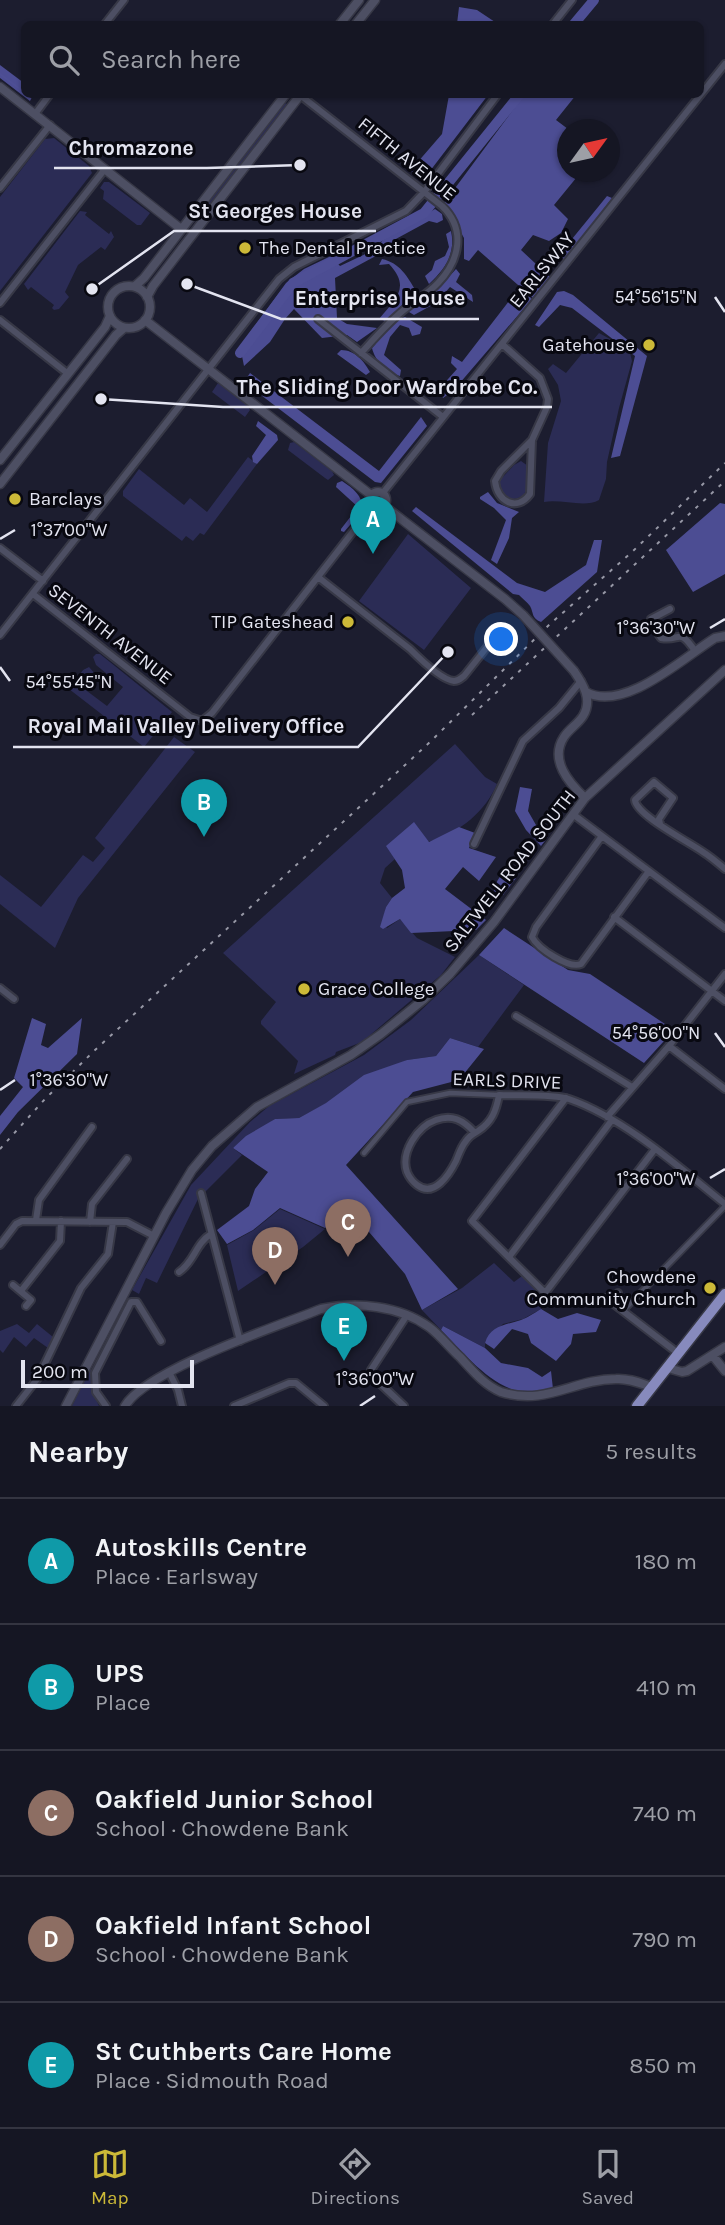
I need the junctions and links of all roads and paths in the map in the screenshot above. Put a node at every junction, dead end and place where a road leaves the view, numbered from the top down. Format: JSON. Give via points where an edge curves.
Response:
{"nodes":[{"id":1,"x":124,"y":0,"type":"edge"},
{"id":2,"x":359,"y":0,"type":"edge"},
{"id":3,"x":375,"y":0,"type":"edge"},
{"id":4,"x":572,"y":0,"type":"edge"},
{"id":5,"x":106,"y":21,"type":"edge"},
{"id":6,"x":342,"y":21,"type":"edge"},
{"id":7,"x":358,"y":21,"type":"edge"},
{"id":8,"x":555,"y":21,"type":"edge"},
{"id":9,"x":725,"y":64,"type":"edge"},
{"id":10,"x":0,"y":87,"type":"edge"},
{"id":11,"x":704,"y":90,"type":"edge"},
{"id":12,"x":47,"y":98,"type":"edge"},
{"id":13,"x":283,"y":98,"type":"edge"},
{"id":14,"x":298,"y":98,"type":"edge"},
{"id":15,"x":304,"y":98,"type":"edge"},
{"id":16,"x":496,"y":98,"type":"edge"},
{"id":17,"x":698,"y":98,"type":"edge"},
{"id":18,"x":36,"y":114,"type":"junction"},
{"id":19,"x":50,"y":125,"type":"junction"},
{"id":20,"x":105,"y":169,"type":"junction"},
{"id":21,"x":0,"y":188,"type":"edge"},
{"id":22,"x":427,"y":194,"type":"junction"},
{"id":23,"x":181,"y":229,"type":"junction"},
{"id":24,"x":192,"y":235,"type":"junction"},
{"id":25,"x":172,"y":240,"type":"junction"},
{"id":26,"x":135,"y":286,"type":"junction"},
{"id":27,"x":147,"y":297,"type":"junction"},
{"id":28,"x":0,"y":303,"type":"edge"},
{"id":29,"x":110,"y":316,"type":"junction"},
{"id":30,"x":318,"y":319,"type":"dead end"},
{"id":31,"x":0,"y":320,"type":"edge"},
{"id":32,"x":145,"y":320,"type":"junction"},
{"id":33,"x":124,"y":328,"type":"junction"},
{"id":34,"x":502,"y":344,"type":"junction"},
{"id":35,"x":361,"y":354,"type":"junction"},
{"id":36,"x":209,"y":369,"type":"junction"},
{"id":37,"x":67,"y":373,"type":"junction"},
{"id":38,"x":443,"y":416,"type":"junction"},
{"id":39,"x":532,"y":440,"type":"junction"},
{"id":40,"x":513,"y":459,"type":"junction"},
{"id":41,"x":0,"y":460,"type":"edge"},
{"id":42,"x":533,"y":462,"type":"junction"},
{"id":43,"x":0,"y":484,"type":"edge"},
{"id":44,"x":382,"y":494,"type":"junction"},
{"id":45,"x":371,"y":495,"type":"junction"},
{"id":46,"x":383,"y":505,"type":"junction"},
{"id":47,"x":373,"y":506,"type":"junction"},
{"id":48,"x":0,"y":548,"type":"edge"},
{"id":49,"x":318,"y":576,"type":"junction"},
{"id":50,"x":43,"y":581,"type":"junction"},
{"id":51,"x":33,"y":594,"type":"junction"},
{"id":52,"x":670,"y":609,"type":"dead end"},
{"id":53,"x":500,"y":628,"type":"dead end"},
{"id":54,"x":0,"y":635,"type":"edge"},
{"id":55,"x":725,"y":636,"type":"edge"},
{"id":56,"x":695,"y":650,"type":"junction"},
{"id":57,"x":725,"y":670,"type":"edge"},
{"id":58,"x":581,"y":681,"type":"junction"},
{"id":59,"x":586,"y":692,"type":"junction"},
{"id":60,"x":585,"y":798,"type":"junction"},
{"id":61,"x":574,"y":816,"type":"junction"},
{"id":62,"x":473,"y":824,"type":"dead end"},
{"id":63,"x":660,"y":824,"type":"junction"},
{"id":64,"x":481,"y":827,"type":"junction"},
{"id":65,"x":602,"y":836,"type":"junction"},
{"id":66,"x":474,"y":844,"type":"dead end"},
{"id":67,"x":725,"y":869,"type":"edge"},
{"id":68,"x":649,"y":872,"type":"junction"},
{"id":69,"x":614,"y":917,"type":"junction"},
{"id":70,"x":725,"y":928,"type":"edge"},
{"id":71,"x":725,"y":974,"type":"edge"},
{"id":72,"x":0,"y":988,"type":"edge"},
{"id":73,"x":712,"y":991,"type":"junction"},
{"id":74,"x":14,"y":999,"type":"dead end"},
{"id":75,"x":725,"y":1002,"type":"edge"},
{"id":76,"x":516,"y":1016,"type":"dead end"},
{"id":77,"x":669,"y":1046,"type":"junction"},
{"id":78,"x":632,"y":1087,"type":"junction"},
{"id":79,"x":725,"y":1089,"type":"edge"},
{"id":80,"x":499,"y":1095,"type":"junction"},
{"id":81,"x":566,"y":1098,"type":"junction"},
{"id":82,"x":609,"y":1118,"type":"junction"},
{"id":83,"x":92,"y":1127,"type":"dead end"},
{"id":84,"x":474,"y":1132,"type":"junction"},
{"id":85,"x":83,"y":1138,"type":"junction"},
{"id":86,"x":93,"y":1145,"type":"dead end"},
{"id":87,"x":655,"y":1149,"type":"junction"},
{"id":88,"x":364,"y":1153,"type":"dead end"},
{"id":89,"x":127,"y":1159,"type":"dead end"},
{"id":90,"x":201,"y":1193,"type":"dead end"},
{"id":91,"x":725,"y":1205,"type":"edge"},
{"id":92,"x":36,"y":1220,"type":"junction"},
{"id":93,"x":61,"y":1221,"type":"junction"},
{"id":94,"x":90,"y":1222,"type":"junction"},
{"id":95,"x":113,"y":1222,"type":"junction"},
{"id":96,"x":212,"y":1234,"type":"junction"},
{"id":97,"x":154,"y":1236,"type":"junction"},
{"id":98,"x":0,"y":1245,"type":"edge"},
{"id":99,"x":509,"y":1257,"type":"junction"},
{"id":100,"x":179,"y":1272,"type":"dead end"},
{"id":101,"x":13,"y":1285,"type":"dead end"},
{"id":102,"x":22,"y":1291,"type":"junction"},
{"id":103,"x":618,"y":1293,"type":"dead end"},
{"id":104,"x":725,"y":1294,"type":"edge"},
{"id":105,"x":26,"y":1306,"type":"dead end"},
{"id":106,"x":623,"y":1311,"type":"junction"},
{"id":107,"x":407,"y":1315,"type":"junction"},
{"id":108,"x":161,"y":1340,"type":"dead end"},
{"id":109,"x":240,"y":1342,"type":"junction"},
{"id":110,"x":725,"y":1347,"type":"edge"},
{"id":111,"x":679,"y":1354,"type":"junction"},
{"id":112,"x":713,"y":1356,"type":"junction"},
{"id":113,"x":668,"y":1368,"type":"junction"},
{"id":114,"x":725,"y":1371,"type":"edge"},
{"id":115,"x":169,"y":1372,"type":"junction"},
{"id":116,"x":652,"y":1387,"type":"junction"},
{"id":117,"x":250,"y":1403,"type":"edge"},
{"id":118,"x":399,"y":1405,"type":"edge"},
{"id":119,"x":16,"y":1406,"type":"edge"},
{"id":120,"x":66,"y":1406,"type":"edge"},
{"id":121,"x":106,"y":1406,"type":"edge"},
{"id":122,"x":125,"y":1406,"type":"edge"},
{"id":123,"x":182,"y":1406,"type":"edge"},
{"id":124,"x":234,"y":1406,"type":"edge"},
{"id":125,"x":324,"y":1406,"type":"edge"},
{"id":126,"x":637,"y":1406,"type":"edge"}],
"edges":[{"from":1,"to":5,"type":"street"},
{"from":2,"to":6,"type":"street"},
{"from":3,"to":7,"type":"street"},
{"from":4,"to":8,"type":"street"},
{"from":9,"to":11,"type":"street","name":"EARLSWAY"},
{"from":10,"to":18,"type":"street"},
{"from":12,"to":18,"type":"street"},
{"from":13,"to":23,"type":"street"},
{"from":14,"to":24,"type":"street"},
{"from":15,"to":22,"type":"street","name":"FIFTH AVENUE"},
{"from":16,"to":22,"type":"street"},
{"from":17,"to":34,"type":"street","name":"EARLSWAY"},
{"from":18,"to":19,"type":"street"},
{"from":19,"to":20,"type":"street"},
{"from":19,"to":21,"type":"street"},
{"from":20,"to":23,"type":"street"},
{"from":20,"to":28,"type":"street"},
{"from":22,"to":35,"type":"street","name":"FIFTH AVENUE","via":[[450,213],[458,243],[455,258],[437,284],[397,316]]},
{"from":22,"to":36,"type":"street","via":[[407,211],[284,274]]},
{"from":23,"to":25,"type":"street"},
{"from":24,"to":25,"type":"street"},
{"from":24,"to":27,"type":"street"},
{"from":25,"to":26,"type":"street"},
{"from":26,"to":27,"type":"street"},
{"from":26,"to":29,"type":"street","via":[[122,286],[112,294]]},
{"from":27,"to":32,"type":"street","via":[[150,306]]},
{"from":29,"to":33,"type":"street"},
{"from":29,"to":37,"type":"street"},
{"from":30,"to":35,"type":"street"},
{"from":31,"to":37,"type":"street"},
{"from":32,"to":33,"type":"street"},
{"from":32,"to":36,"type":"street"},
{"from":33,"to":43,"type":"street"},
{"from":34,"to":38,"type":"street","name":"EARLSWAY"},
{"from":34,"to":39,"type":"street","via":[[541,378],[546,391],[547,407]]},
{"from":35,"to":38,"type":"street"},
{"from":36,"to":45,"type":"street"},
{"from":36,"to":50,"type":"street"},
{"from":37,"to":41,"type":"street"},
{"from":38,"to":44,"type":"street","name":"EARLSWAY"},
{"from":39,"to":40,"type":"street"},
{"from":39,"to":42,"type":"street"},
{"from":40,"to":42,"type":"street"},
{"from":40,"to":42,"type":"street","via":[[495,481],[501,498],[510,504],[530,494]]},
{"from":44,"to":45,"type":"street"},
{"from":44,"to":46,"type":"street"},
{"from":45,"to":47,"type":"street"},
{"from":46,"to":47,"type":"street"},
{"from":46,"to":58,"type":"street","bridge":true,"via":[[505,599]]},
{"from":47,"to":49,"type":"street"},
{"from":48,"to":50,"type":"street","name":"SEVENTH AVENUE"},
{"from":49,"to":51,"type":"street","name":"SEVENTH AVENUE","via":[[202,721],[190,717]]},
{"from":49,"to":53,"type":"street","via":[[422,662],[451,680],[462,678]]},
{"from":50,"to":51,"type":"street"},
{"from":51,"to":54,"type":"street"},
{"from":52,"to":56,"type":"street","via":[[651,619],[652,625],[661,638],[683,636]]},
{"from":55,"to":56,"type":"street"},
{"from":56,"to":59,"type":"street","via":[[638,689],[602,698]]},
{"from":57,"to":60,"type":"street","name":"SALTWELL ROAD SOUTH"},
{"from":58,"to":59,"type":"street"},
{"from":58,"to":64,"type":"street","via":[[523,741]]},
{"from":59,"to":60,"type":"street","via":[[583,716],[563,738],[560,753],[564,776]]},
{"from":60,"to":61,"type":"street","name":"SALTWELL ROAD SOUTH"},
{"from":61,"to":65,"type":"street"},
{"from":61,"to":97,"type":"street","name":"SALTWELL ROAD SOUTH","via":[[450,974],[381,1034],[321,1073],[264,1102],[227,1131],[192,1170]]},
{"from":62,"to":64,"type":"street"},
{"from":63,"to":63,"type":"street","via":[[673,798],[654,782],[634,803]]},
{"from":63,"to":67,"type":"street"},
{"from":64,"to":66,"type":"street"},
{"from":65,"to":68,"type":"street"},
{"from":65,"to":69,"type":"street","via":[[532,937],[537,945],[577,966]]},
{"from":68,"to":69,"type":"street"},
{"from":68,"to":70,"type":"street"},
{"from":69,"to":73,"type":"street"},
{"from":71,"to":73,"type":"street"},
{"from":72,"to":74,"type":"street"},
{"from":73,"to":75,"type":"street"},
{"from":73,"to":77,"type":"street"},
{"from":76,"to":78,"type":"street"},
{"from":77,"to":78,"type":"street"},
{"from":77,"to":79,"type":"street"},
{"from":78,"to":82,"type":"street"},
{"from":80,"to":81,"type":"street","name":"EARLS DRIVE"},
{"from":80,"to":84,"type":"street","via":[[492,1119]]},
{"from":80,"to":88,"type":"street","name":"EARLS DRIVE","via":[[450,1093],[407,1102]]},
{"from":81,"to":82,"type":"street","name":"EARLS DRIVE"},
{"from":81,"to":99,"type":"street","via":[[472,1221]]},
{"from":82,"to":87,"type":"street","name":"EARLS DRIVE"},
{"from":82,"to":99,"type":"street"},
{"from":83,"to":85,"type":"street"},
{"from":84,"to":84,"type":"street","via":[[438,1185],[429,1190],[413,1182],[405,1162],[422,1128],[447,1117],[460,1119]]},
{"from":85,"to":86,"type":"street"},
{"from":85,"to":92,"type":"street","via":[[39,1200]]},
{"from":87,"to":91,"type":"street","name":"EARLS DRIVE"},
{"from":87,"to":99,"type":"street","via":[[545,1293]]},
{"from":89,"to":94,"type":"street","via":[[92,1204]]},
{"from":90,"to":96,"type":"street"},
{"from":91,"to":106,"type":"street"},
{"from":92,"to":93,"type":"street"},
{"from":92,"to":98,"type":"street","via":[[16,1224]]},
{"from":93,"to":94,"type":"street"},
{"from":93,"to":102,"type":"street","via":[[60,1241]]},
{"from":94,"to":95,"type":"street"},
{"from":95,"to":97,"type":"street","via":[[127,1222]]},
{"from":95,"to":119,"type":"street","via":[[108,1254],[81,1288],[38,1378]]},
{"from":96,"to":100,"type":"street","via":[[202,1240],[188,1266]]},
{"from":96,"to":109,"type":"street"},
{"from":97,"to":120,"type":"street","name":"SALTWELL ROAD SOUTH"},
{"from":101,"to":102,"type":"street"},
{"from":102,"to":105,"type":"street","via":[[32,1300]]},
{"from":103,"to":106,"type":"street","via":[[608,1300]]},
{"from":104,"to":111,"type":"main road"},
{"from":106,"to":111,"type":"street"},
{"from":107,"to":109,"type":"street","via":[[377,1306],[343,1305],[321,1309]]},
{"from":107,"to":116,"type":"street","via":[[429,1327],[501,1392],[528,1399],[618,1378]]},
{"from":107,"to":118,"type":"street","via":[[371,1370]]},
{"from":108,"to":121,"type":"street","via":[[138,1302],[131,1301],[95,1373],[96,1392]]},
{"from":109,"to":115,"type":"street"},
{"from":110,"to":112,"type":"street"},
{"from":111,"to":113,"type":"main road"},
{"from":112,"to":113,"type":"street","via":[[687,1371]]},
{"from":112,"to":114,"type":"street"},
{"from":113,"to":116,"type":"main road"},
{"from":115,"to":122,"type":"street","via":[[138,1391]]},
{"from":115,"to":123,"type":"street"},
{"from":116,"to":126,"type":"main road"},
{"from":117,"to":124,"type":"street"},
{"from":117,"to":125,"type":"street","via":[[296,1383]]}]}
